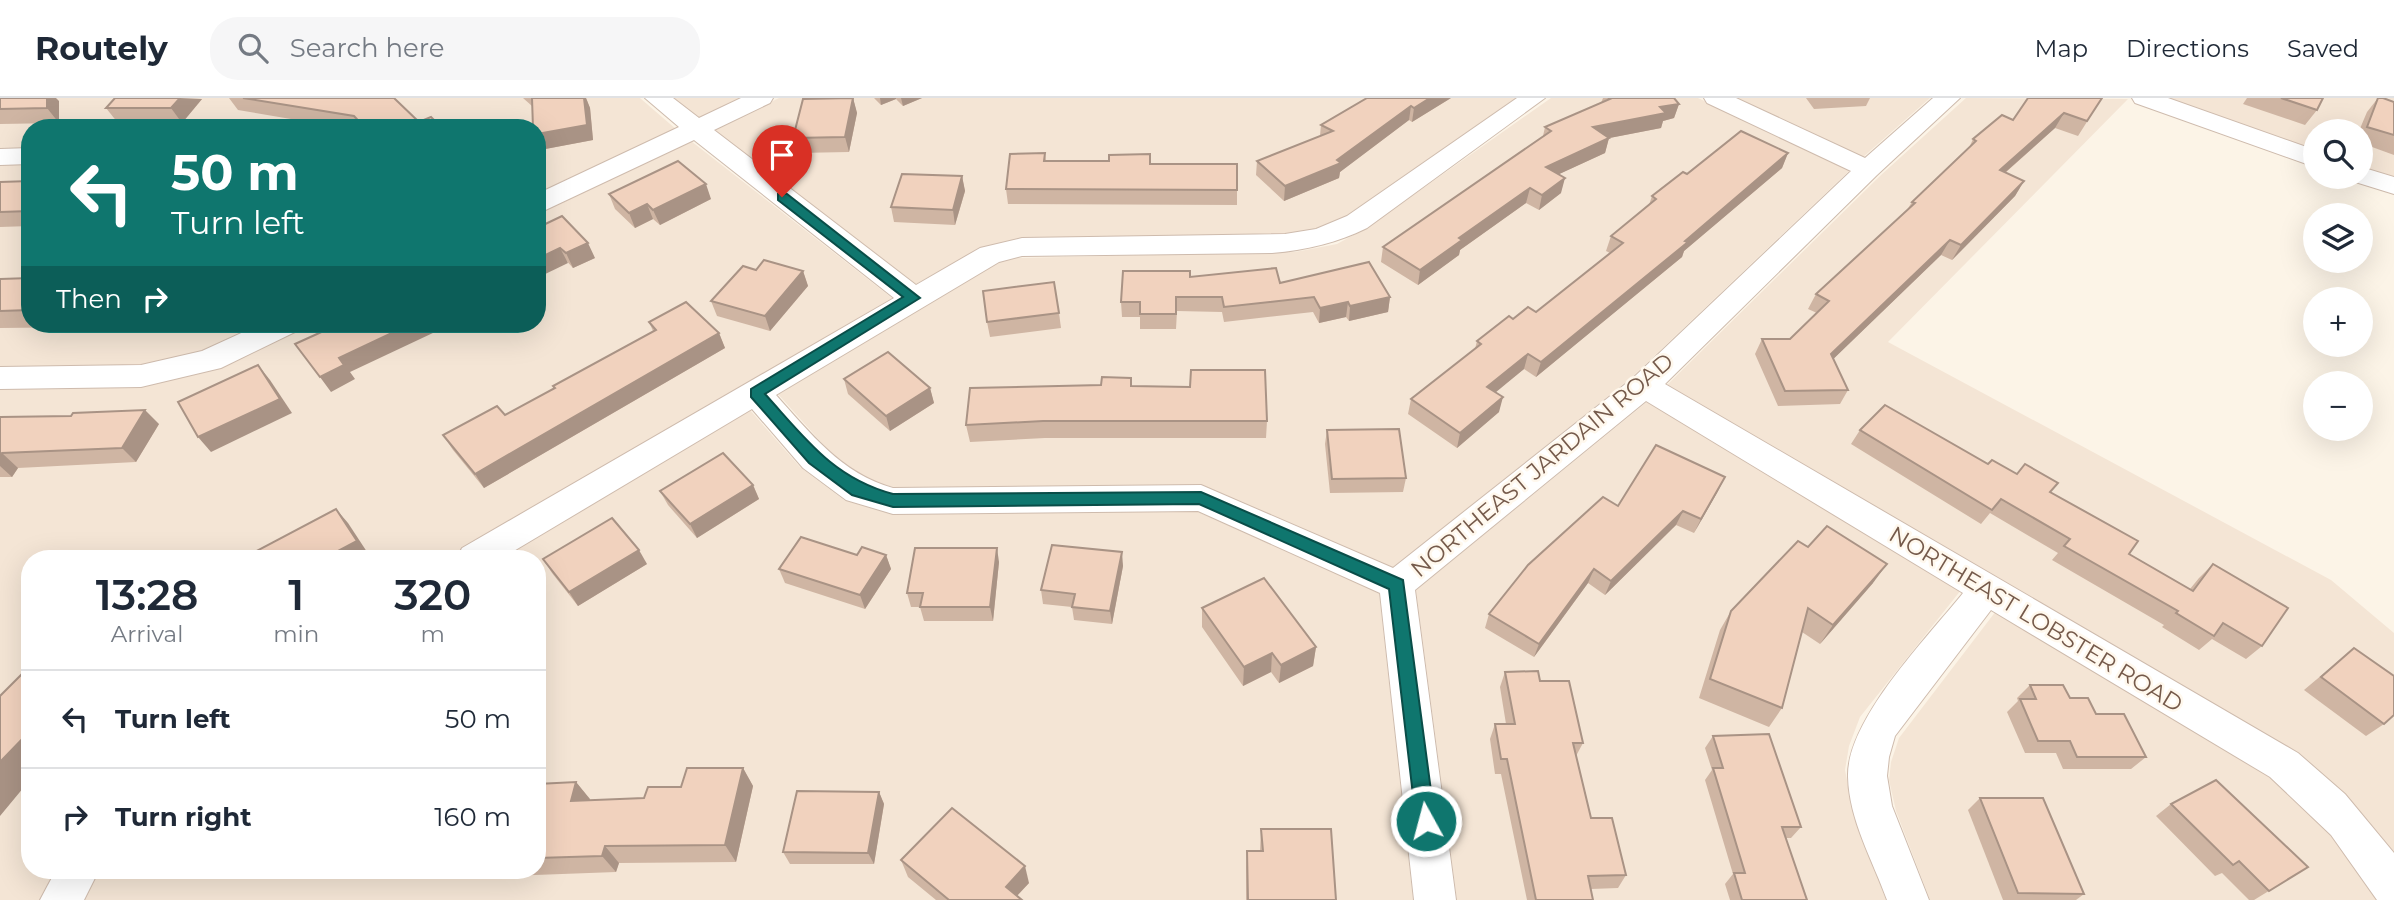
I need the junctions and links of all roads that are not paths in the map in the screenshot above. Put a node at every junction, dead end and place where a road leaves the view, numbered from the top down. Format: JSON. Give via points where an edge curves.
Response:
{"nodes":[{"id":1,"x":657,"y":98,"type":"edge"},
{"id":2,"x":761,"y":98,"type":"edge"},
{"id":3,"x":1534,"y":98,"type":"edge"},
{"id":4,"x":1716,"y":98,"type":"edge"},
{"id":5,"x":1948,"y":98,"type":"edge"},
{"id":6,"x":2144,"y":98,"type":"edge"},
{"id":7,"x":695,"y":130,"type":"junction"},
{"id":8,"x":2303,"y":155,"type":"edge"},
{"id":9,"x":21,"y":156,"type":"edge"},
{"id":10,"x":0,"y":157,"type":"edge"},
{"id":11,"x":1868,"y":169,"type":"junction"},
{"id":12,"x":2373,"y":179,"type":"edge"},
{"id":13,"x":2394,"y":187,"type":"edge"},
{"id":14,"x":546,"y":201,"type":"edge"},
{"id":15,"x":913,"y":298,"type":"junction"},
{"id":16,"x":268,"y":333,"type":"edge"},
{"id":17,"x":0,"y":378,"type":"edge"},
{"id":18,"x":1644,"y":386,"type":"junction"},
{"id":19,"x":756,"y":393,"type":"junction"},
{"id":20,"x":488,"y":550,"type":"edge"},
{"id":21,"x":1397,"y":585,"type":"junction"},
{"id":22,"x":1986,"y":590,"type":"junction"},
{"id":23,"x":74,"y":879,"type":"edge"},
{"id":24,"x":2394,"y":890,"type":"edge"},
{"id":25,"x":61,"y":900,"type":"edge"},
{"id":26,"x":1435,"y":900,"type":"edge"},
{"id":27,"x":1908,"y":900,"type":"edge"}],
"edges":[{"from":1,"to":7,"type":"street"},
{"from":2,"to":7,"type":"street"},
{"from":3,"to":15,"type":"street","via":[[1357,222],[1330,236],[1294,243],[1023,247],[990,255]]},
{"from":4,"to":11,"type":"street"},
{"from":5,"to":11,"type":"street","name":"NORTHEAST JARDAIN ROAD"},
{"from":6,"to":8,"type":"street"},
{"from":7,"to":14,"type":"street"},
{"from":7,"to":15,"type":"street"},
{"from":9,"to":10,"type":"street"},
{"from":11,"to":18,"type":"street","name":"NORTHEAST JARDAIN ROAD"},
{"from":12,"to":13,"type":"street"},
{"from":15,"to":19,"type":"street"},
{"from":16,"to":17,"type":"street","via":[[210,360],[141,376]]},
{"from":18,"to":21,"type":"street","name":"NORTHEAST JARDAIN ROAD"},
{"from":18,"to":22,"type":"street","name":"NORTHEAST LOBSTER ROAD"},
{"from":19,"to":20,"type":"street"},
{"from":19,"to":21,"type":"street","via":[[814,459],[858,491],[893,501],[1201,498]]},
{"from":21,"to":26,"type":"street","name":"NORTHEAST JARDAIN ROAD"},
{"from":22,"to":24,"type":"street","name":"NORTHEAST LOBSTER ROAD","via":[[2284,765],[2349,825]]},
{"from":22,"to":27,"type":"street","via":[[1879,728],[1870,754],[1867,776],[1874,809]]},
{"from":23,"to":25,"type":"street"}]}
